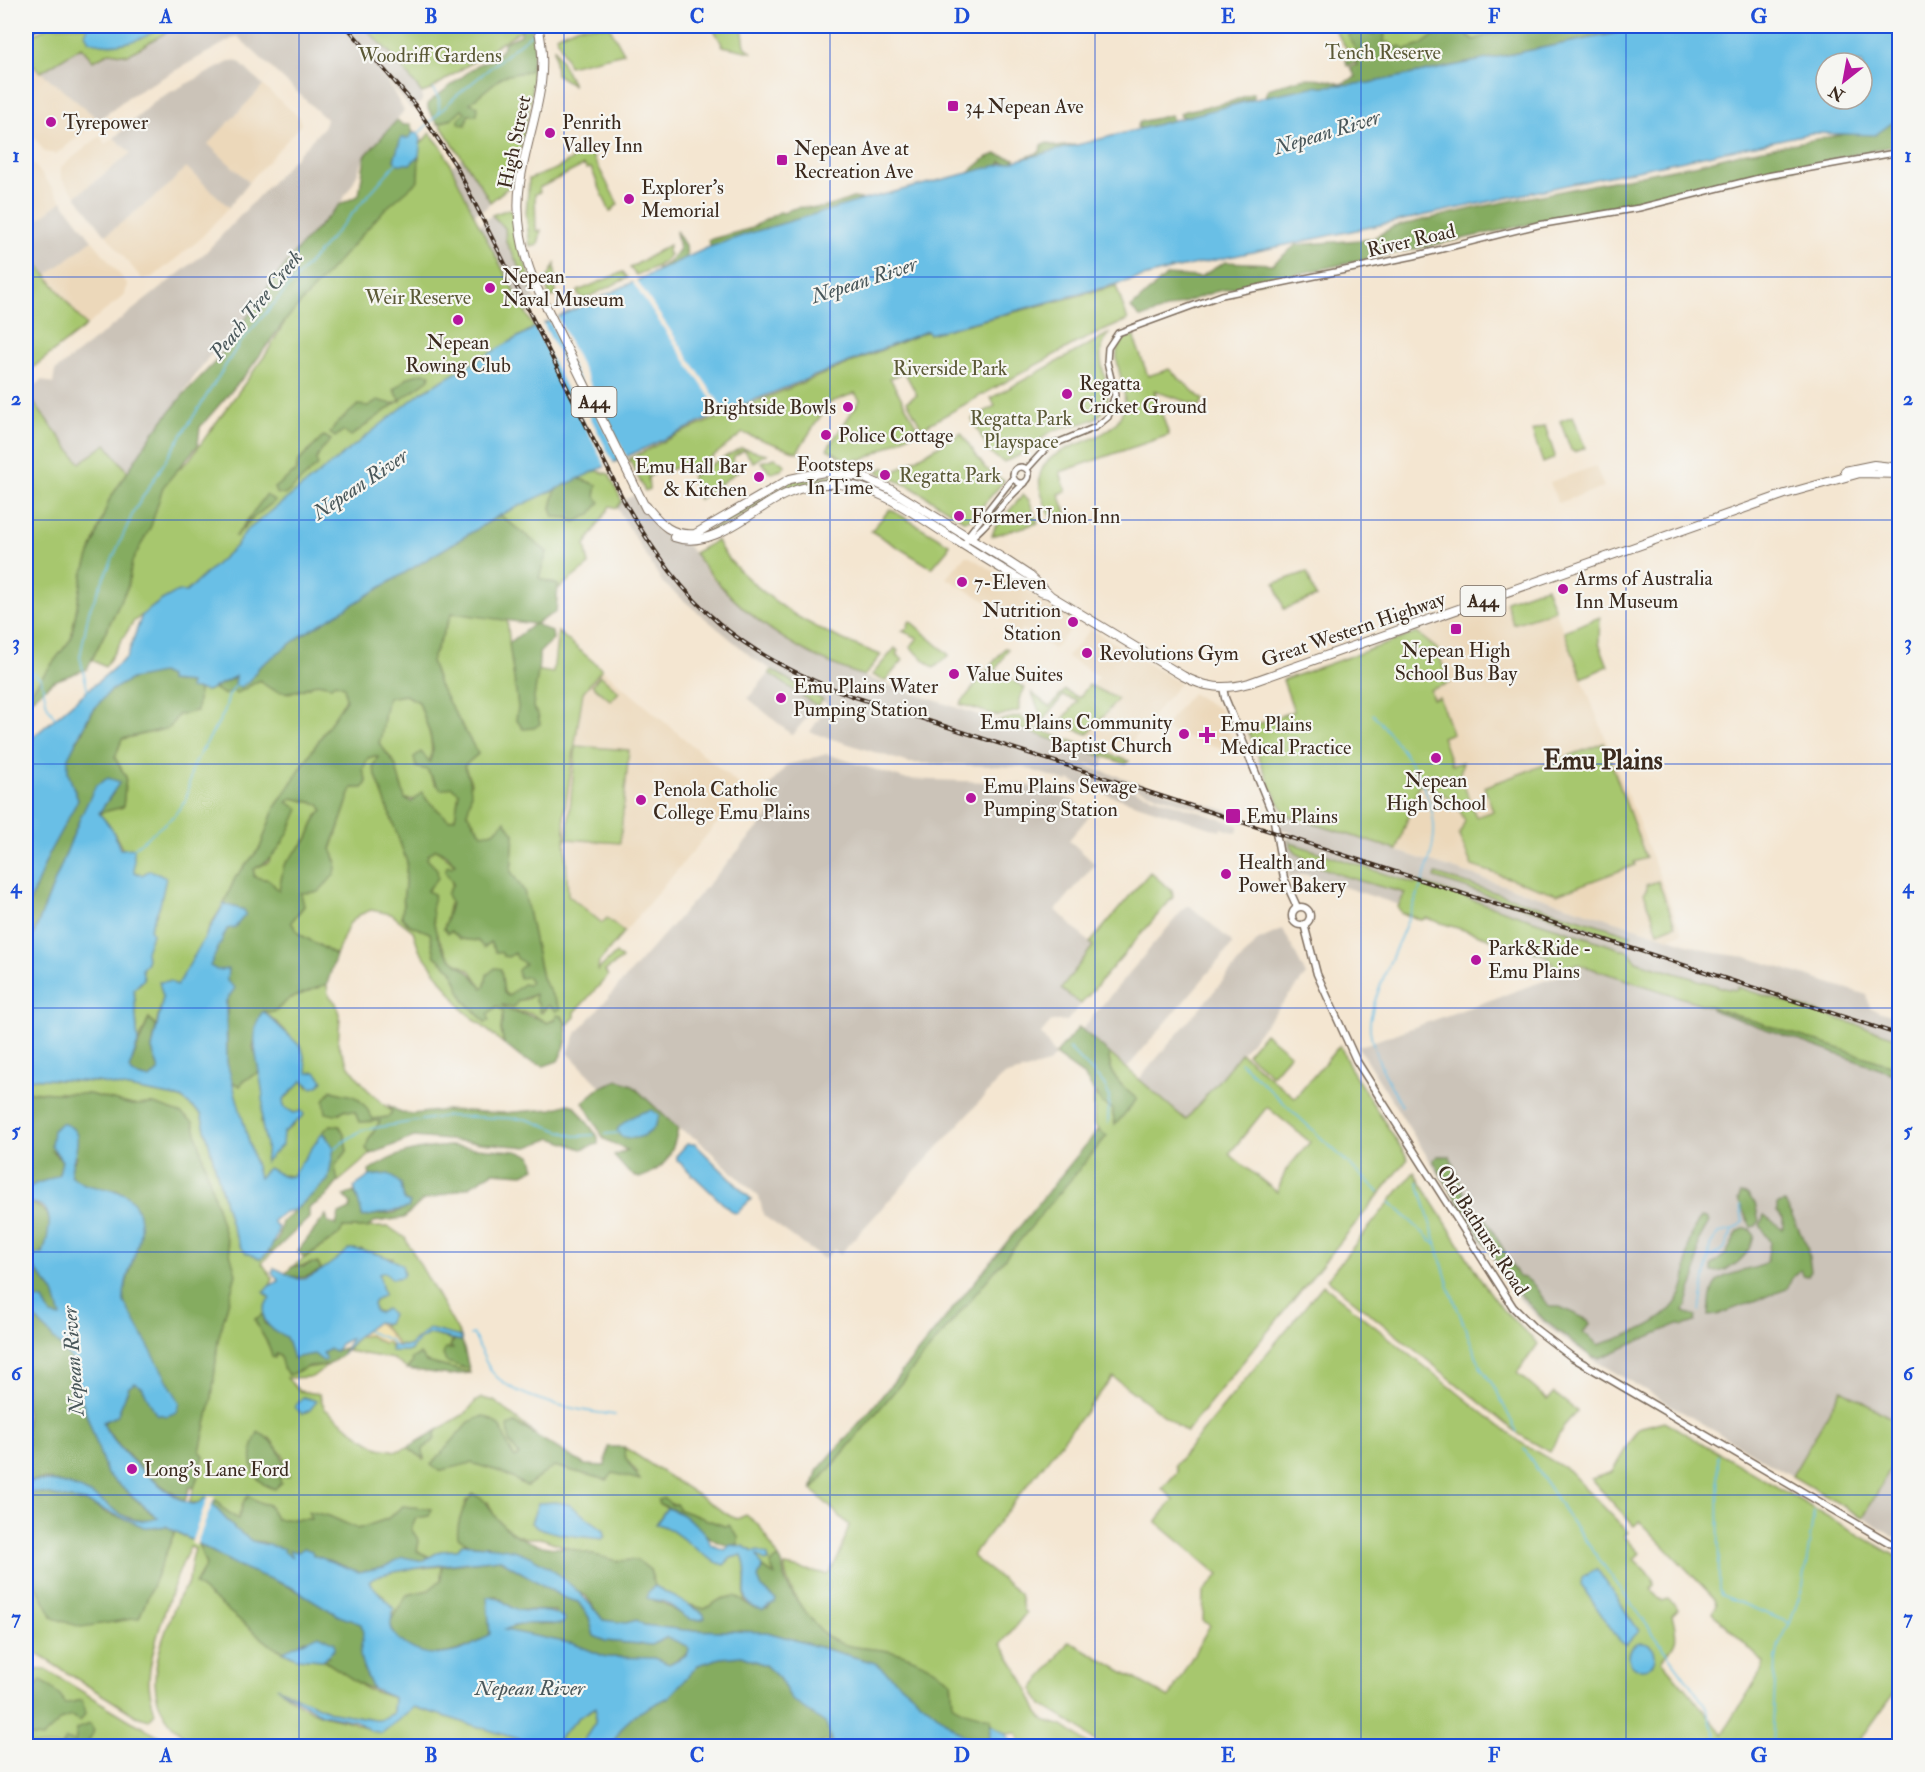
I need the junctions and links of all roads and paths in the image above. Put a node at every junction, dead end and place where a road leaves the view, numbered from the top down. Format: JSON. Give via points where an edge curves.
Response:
{"nodes":[{"id":1,"x":36,"y":26,"type":"edge"},
{"id":2,"x":539,"y":29,"type":"edge"},
{"id":3,"x":26,"y":31,"type":"edge"},
{"id":4,"x":1899,"y":152,"type":"edge"},
{"id":5,"x":542,"y":298,"type":"joint"},
{"id":6,"x":1027,"y":469,"type":"junction"},
{"id":7,"x":1899,"y":472,"type":"edge"},
{"id":8,"x":1013,"y":478,"type":"junction"},
{"id":9,"x":1024,"y":483,"type":"junction"},
{"id":10,"x":646,"y":506,"type":"junction"},
{"id":11,"x":969,"y":538,"type":"junction"},
{"id":12,"x":962,"y":544,"type":"junction"},
{"id":13,"x":1048,"y":594,"type":"junction"},
{"id":14,"x":1223,"y":687,"type":"junction"},
{"id":15,"x":1297,"y":907,"type":"junction"},
{"id":16,"x":1304,"y":924,"type":"junction"},
{"id":17,"x":1899,"y":1549,"type":"edge"}],
"edges":[{"from":1,"to":3,"type":"main road"},
{"from":2,"to":5,"type":"highway","name":"High Street","number":"A44","via":[[541,96],[518,200],[524,252]]},
{"from":4,"to":6,"type":"street","name":"River Road","via":[[1767,176],[1629,210],[1538,225],[1414,256],[1222,295],[1118,333],[1108,348],[1107,363],[1115,395],[1108,417],[1096,427],[1047,447]]},
{"from":5,"to":10,"type":"highway","name":"Great Western Highway","number":"A44"},
{"from":6,"to":8,"type":"street","via":[[1017,468]]},
{"from":6,"to":9,"type":"street","via":[[1030,477]]},
{"from":7,"to":14,"type":"highway","name":"Great Western Highway","number":"A44","via":[[1860,473],[1785,494],[1249,683]]},
{"from":8,"to":9,"type":"street"},
{"from":8,"to":11,"type":"street"},
{"from":9,"to":11,"type":"street"},
{"from":10,"to":11,"type":"highway","name":"Great Western Highway","number":"A44","via":[[668,530],[695,534],[790,479],[835,472],[879,483]]},
{"from":10,"to":12,"type":"highway","name":"Great Western Highway","number":"A44","via":[[654,523],[665,533],[684,540],[703,540],[797,490],[845,484],[879,494]]},
{"from":11,"to":12,"type":"street"},
{"from":11,"to":13,"type":"highway","name":"Great Western Highway","number":"A44","via":[[1030,576]]},
{"from":12,"to":13,"type":"highway","name":"Great Western Highway","number":"A44"},
{"from":13,"to":14,"type":"highway","name":"Great Western Highway","number":"A44","via":[[1190,680]]},
{"from":14,"to":15,"type":"main road","via":[[1273,815],[1284,878]]},
{"from":15,"to":16,"type":"main road","via":[[1293,919]]},
{"from":15,"to":16,"type":"main road","via":[[1310,912]]},
{"from":16,"to":17,"type":"main road","name":"Old Bathurst Road","via":[[1317,974],[1349,1048],[1513,1307],[1572,1357]]}]}
